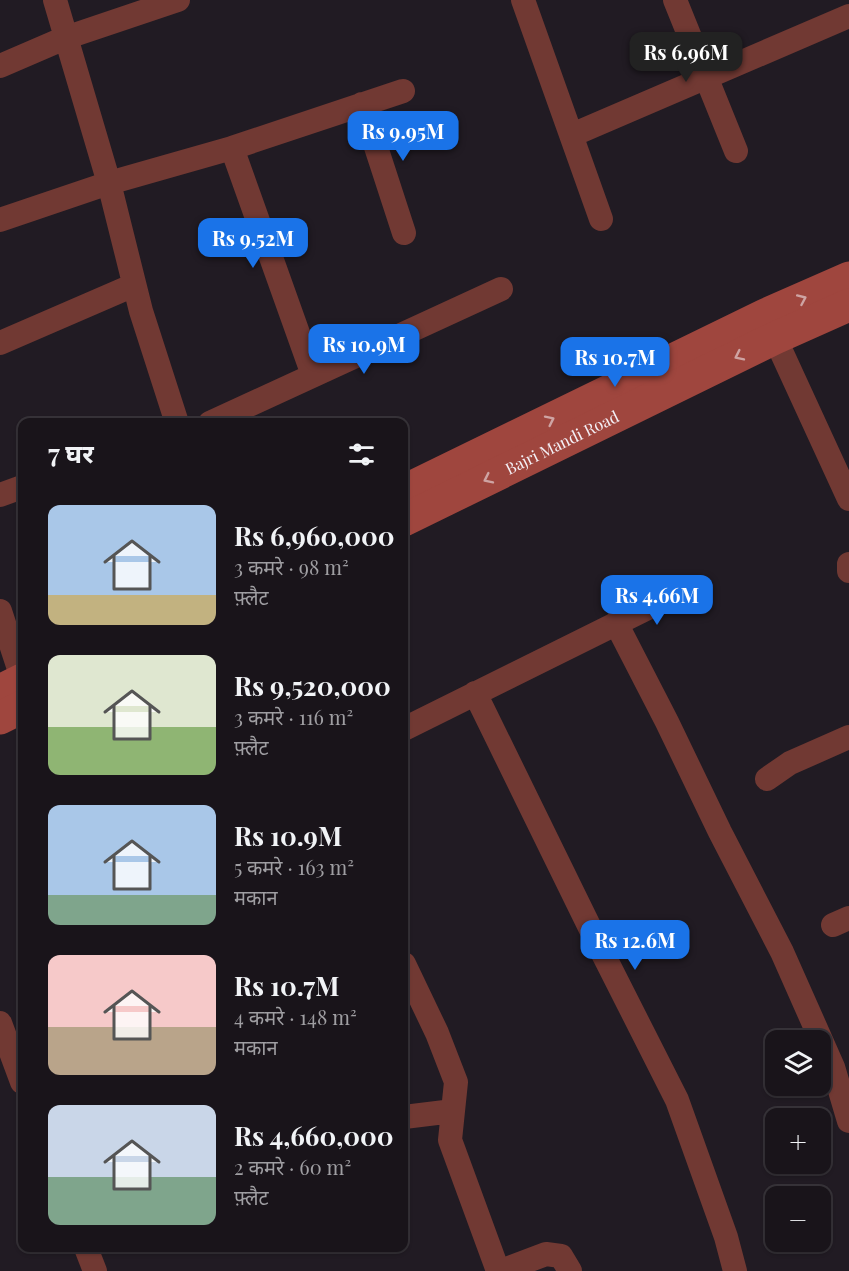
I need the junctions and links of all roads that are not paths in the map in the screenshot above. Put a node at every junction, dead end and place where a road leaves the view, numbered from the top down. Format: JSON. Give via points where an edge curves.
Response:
{"nodes":[{"id":1,"x":55,"y":0,"type":"edge"},
{"id":2,"x":177,"y":0,"type":"edge"},
{"id":3,"x":523,"y":0,"type":"edge"},
{"id":4,"x":675,"y":0,"type":"edge"},
{"id":5,"x":849,"y":16,"type":"edge"},
{"id":6,"x":65,"y":38,"type":"junction"},
{"id":7,"x":0,"y":66,"type":"edge"},
{"id":8,"x":707,"y":78,"type":"junction"},
{"id":9,"x":403,"y":91,"type":"dead end"},
{"id":10,"x":363,"y":104,"type":"junction"},
{"id":11,"x":572,"y":135,"type":"junction"},
{"id":12,"x":232,"y":148,"type":"junction"},
{"id":13,"x":736,"y":151,"type":"dead end"},
{"id":14,"x":109,"y":183,"type":"junction"},
{"id":15,"x":601,"y":219,"type":"dead end"},
{"id":16,"x":0,"y":220,"type":"edge"},
{"id":17,"x":404,"y":234,"type":"dead end"},
{"id":18,"x":849,"y":278,"type":"edge"},
{"id":19,"x":134,"y":285,"type":"junction"},
{"id":20,"x":501,"y":289,"type":"dead end"},
{"id":21,"x":849,"y":305,"type":"edge"},
{"id":22,"x":775,"y":338,"type":"junction"},
{"id":23,"x":0,"y":343,"type":"edge"},
{"id":24,"x":313,"y":375,"type":"junction"},
{"id":25,"x":175,"y":418,"type":"edge"},
{"id":26,"x":221,"y":418,"type":"edge"},
{"id":27,"x":18,"y":488,"type":"edge"},
{"id":28,"x":408,"y":489,"type":"edge"},
{"id":29,"x":0,"y":495,"type":"edge"},
{"id":30,"x":849,"y":499,"type":"edge"},
{"id":31,"x":408,"y":518,"type":"edge"},
{"id":32,"x":849,"y":564,"type":"edge"},
{"id":33,"x":849,"y":571,"type":"edge"},
{"id":34,"x":680,"y":592,"type":"dead end"},
{"id":35,"x":0,"y":611,"type":"edge"},
{"id":36,"x":616,"y":623,"type":"junction"},
{"id":37,"x":18,"y":667,"type":"edge"},
{"id":38,"x":18,"y":681,"type":"edge"},
{"id":39,"x":0,"y":691,"type":"edge"},
{"id":40,"x":476,"y":693,"type":"junction"},
{"id":41,"x":18,"y":709,"type":"edge"},
{"id":42,"x":0,"y":718,"type":"edge"},
{"id":43,"x":408,"y":727,"type":"edge"},
{"id":44,"x":849,"y":737,"type":"edge"},
{"id":45,"x":766,"y":779,"type":"dead end"},
{"id":46,"x":408,"y":972,"type":"edge"},
{"id":47,"x":0,"y":1023,"type":"edge"},
{"id":48,"x":841,"y":1060,"type":"edge"},
{"id":49,"x":18,"y":1071,"type":"edge"},
{"id":50,"x":453,"y":1111,"type":"junction"},
{"id":51,"x":408,"y":1117,"type":"edge"},
{"id":52,"x":849,"y":1121,"type":"edge"},
{"id":53,"x":87,"y":1252,"type":"edge"},
{"id":54,"x":94,"y":1271,"type":"edge"},
{"id":55,"x":499,"y":1271,"type":"edge"},
{"id":56,"x":570,"y":1271,"type":"edge"},
{"id":57,"x":735,"y":1271,"type":"edge"}],
"edges":[{"from":1,"to":6,"type":"street"},
{"from":2,"to":6,"type":"street"},
{"from":3,"to":11,"type":"street"},
{"from":4,"to":8,"type":"street"},
{"from":5,"to":8,"type":"street"},
{"from":6,"to":7,"type":"street"},
{"from":6,"to":14,"type":"street"},
{"from":8,"to":11,"type":"street"},
{"from":8,"to":13,"type":"street"},
{"from":9,"to":10,"type":"street"},
{"from":10,"to":12,"type":"street"},
{"from":10,"to":17,"type":"street"},
{"from":11,"to":15,"type":"street"},
{"from":12,"to":14,"type":"street"},
{"from":12,"to":24,"type":"street"},
{"from":14,"to":16,"type":"street"},
{"from":14,"to":19,"type":"street"},
{"from":28,"to":18,"type":"street","one_way":true},
{"from":19,"to":23,"type":"street"},
{"from":19,"to":25,"type":"street"},
{"from":20,"to":24,"type":"street"},
{"from":21,"to":22,"type":"street","name":"Bajri Mandi Road"},
{"from":22,"to":30,"type":"street"},
{"from":22,"to":31,"type":"street","name":"Bajri Mandi Road","one_way":true},
{"from":24,"to":26,"type":"street"},
{"from":27,"to":29,"type":"street"},
{"from":32,"to":33,"type":"street"},
{"from":34,"to":36,"type":"street"},
{"from":35,"to":37,"type":"street"},
{"from":36,"to":40,"type":"street"},
{"from":36,"to":48,"type":"street","via":[[720,832]]},
{"from":38,"to":39,"type":"street"},
{"from":40,"to":43,"type":"street"},
{"from":40,"to":57,"type":"street","via":[[677,1100]]},
{"from":41,"to":42,"type":"street"},
{"from":44,"to":45,"type":"street"},
{"from":46,"to":50,"type":"street","via":[[456,1082]]},
{"from":47,"to":49,"type":"street"},
{"from":48,"to":52,"type":"street"},
{"from":50,"to":51,"type":"street"},
{"from":50,"to":55,"type":"street","via":[[450,1140]]},
{"from":53,"to":54,"type":"street"},
{"from":55,"to":56,"type":"street","via":[[546,1254],[561,1256]]}]}
